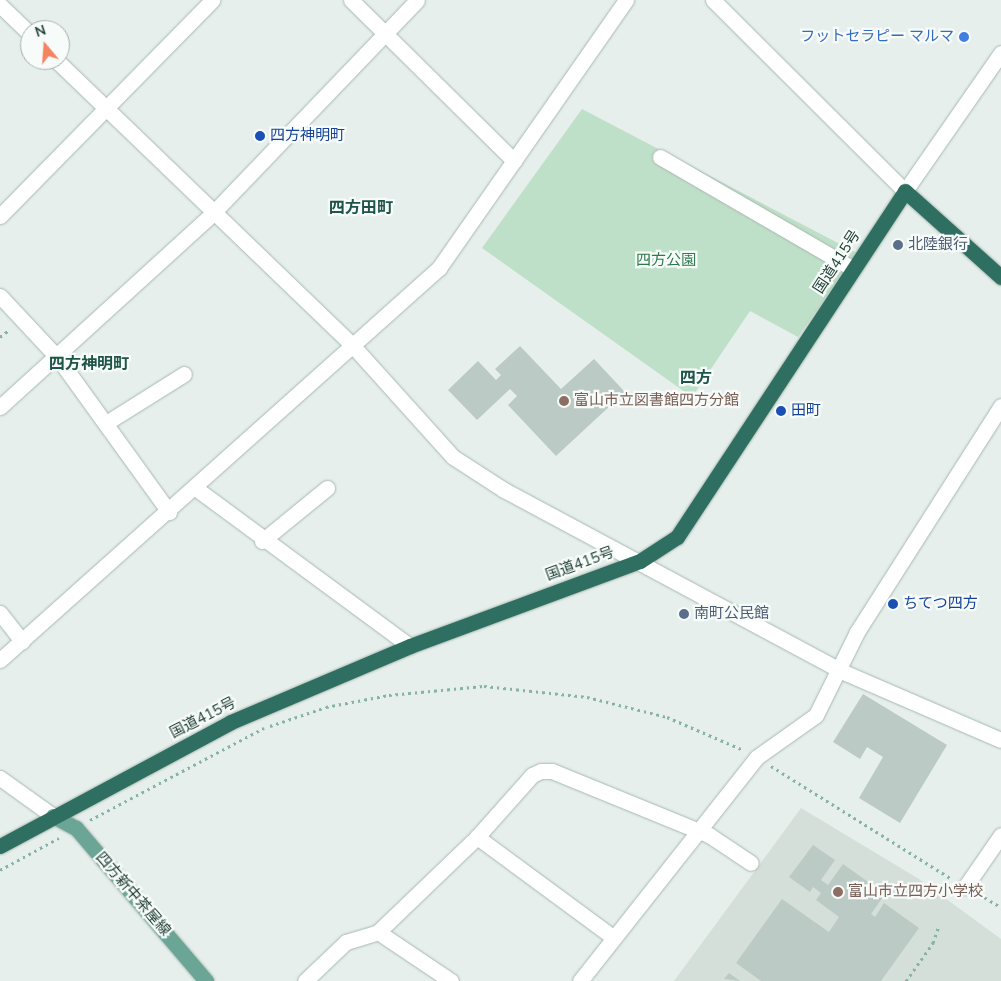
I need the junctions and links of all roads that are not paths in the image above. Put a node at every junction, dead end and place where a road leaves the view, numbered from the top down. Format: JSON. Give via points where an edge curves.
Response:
{"nodes":[{"id":1,"x":212,"y":0,"type":"edge"},
{"id":2,"x":351,"y":0,"type":"edge"},
{"id":3,"x":417,"y":0,"type":"edge"},
{"id":4,"x":626,"y":0,"type":"edge"},
{"id":5,"x":714,"y":0,"type":"edge"},
{"id":6,"x":5,"y":8,"type":"edge"},
{"id":7,"x":20,"y":24,"type":"edge"},
{"id":8,"x":386,"y":33,"type":"junction"},
{"id":9,"x":1001,"y":53,"type":"edge"},
{"id":10,"x":66,"y":70,"type":"edge"},
{"id":11,"x":107,"y":110,"type":"junction"},
{"id":12,"x":660,"y":156,"type":"dead end"},
{"id":13,"x":514,"y":161,"type":"junction"},
{"id":14,"x":905,"y":192,"type":"junction"},
{"id":15,"x":212,"y":214,"type":"junction"},
{"id":16,"x":0,"y":216,"type":"edge"},
{"id":17,"x":853,"y":269,"type":"junction"},
{"id":18,"x":1001,"y":277,"type":"edge"},
{"id":19,"x":0,"y":296,"type":"edge"},
{"id":20,"x":353,"y":346,"type":"junction"},
{"id":21,"x":58,"y":358,"type":"junction"},
{"id":22,"x":184,"y":374,"type":"dead end"},
{"id":23,"x":1001,"y":406,"type":"edge"},
{"id":24,"x":0,"y":407,"type":"edge"},
{"id":25,"x":106,"y":423,"type":"junction"},
{"id":26,"x":194,"y":487,"type":"junction"},
{"id":27,"x":327,"y":488,"type":"dead end"},
{"id":28,"x":169,"y":512,"type":"junction"},
{"id":29,"x":262,"y":542,"type":"junction"},
{"id":30,"x":640,"y":561,"type":"junction"},
{"id":31,"x":0,"y":613,"type":"edge"},
{"id":32,"x":22,"y":641,"type":"junction"},
{"id":33,"x":410,"y":646,"type":"junction"},
{"id":34,"x":0,"y":660,"type":"edge"},
{"id":35,"x":840,"y":670,"type":"junction"},
{"id":36,"x":1001,"y":740,"type":"edge"},
{"id":37,"x":0,"y":778,"type":"edge"},
{"id":38,"x":53,"y":816,"type":"junction"},
{"id":39,"x":696,"y":830,"type":"junction"},
{"id":40,"x":1001,"y":835,"type":"edge"},
{"id":41,"x":477,"y":836,"type":"junction"},
{"id":42,"x":0,"y":846,"type":"edge"},
{"id":43,"x":751,"y":863,"type":"dead end"},
{"id":44,"x":971,"y":890,"type":"road end"},
{"id":45,"x":378,"y":932,"type":"junction"},
{"id":46,"x":614,"y":938,"type":"junction"},
{"id":47,"x":206,"y":981,"type":"edge"},
{"id":48,"x":305,"y":981,"type":"edge"},
{"id":49,"x":451,"y":981,"type":"edge"},
{"id":50,"x":580,"y":981,"type":"edge"}],
"edges":[{"from":1,"to":11,"type":"street"},
{"from":2,"to":8,"type":"street"},
{"from":3,"to":8,"type":"street"},
{"from":4,"to":13,"type":"street"},
{"from":5,"to":14,"type":"street"},
{"from":6,"to":7,"type":"street"},
{"from":8,"to":13,"type":"street"},
{"from":8,"to":15,"type":"street"},
{"from":9,"to":14,"type":"street"},
{"from":10,"to":11,"type":"street"},
{"from":11,"to":15,"type":"street"},
{"from":11,"to":16,"type":"street"},
{"from":12,"to":17,"type":"street"},
{"from":13,"to":20,"type":"street","via":[[439,268]]},
{"from":14,"to":17,"type":"highway","name":"国道415号"},
{"from":14,"to":18,"type":"highway"},
{"from":15,"to":20,"type":"street"},
{"from":15,"to":21,"type":"street"},
{"from":17,"to":30,"type":"highway","name":"国道415号","via":[[677,537]]},
{"from":19,"to":21,"type":"street"},
{"from":20,"to":26,"type":"street"},
{"from":20,"to":30,"type":"street","via":[[453,457],[504,490]]},
{"from":21,"to":24,"type":"street"},
{"from":21,"to":25,"type":"street"},
{"from":22,"to":25,"type":"street"},
{"from":23,"to":35,"type":"street","via":[[857,632]]},
{"from":25,"to":28,"type":"street"},
{"from":26,"to":28,"type":"street"},
{"from":26,"to":29,"type":"street"},
{"from":27,"to":29,"type":"street"},
{"from":28,"to":32,"type":"street"},
{"from":29,"to":33,"type":"street"},
{"from":30,"to":33,"type":"highway","name":"国道415号"},
{"from":30,"to":35,"type":"street"},
{"from":31,"to":32,"type":"street"},
{"from":32,"to":34,"type":"street"},
{"from":33,"to":38,"type":"highway","name":"国道415号","via":[[230,722]]},
{"from":35,"to":36,"type":"street"},
{"from":35,"to":39,"type":"street","via":[[816,715],[757,757]]},
{"from":37,"to":38,"type":"street"},
{"from":38,"to":42,"type":"highway","name":"国道415号"},
{"from":38,"to":47,"type":"main road","name":"四方新中茶屋線","via":[[76,828]]},
{"from":39,"to":41,"type":"street","via":[[552,771],[532,775]]},
{"from":39,"to":43,"type":"street"},
{"from":39,"to":46,"type":"street"},
{"from":40,"to":44,"type":"street"},
{"from":41,"to":45,"type":"street"},
{"from":41,"to":46,"type":"street"},
{"from":45,"to":48,"type":"street","via":[[346,942]]},
{"from":45,"to":49,"type":"street"},
{"from":46,"to":50,"type":"street"}]}
